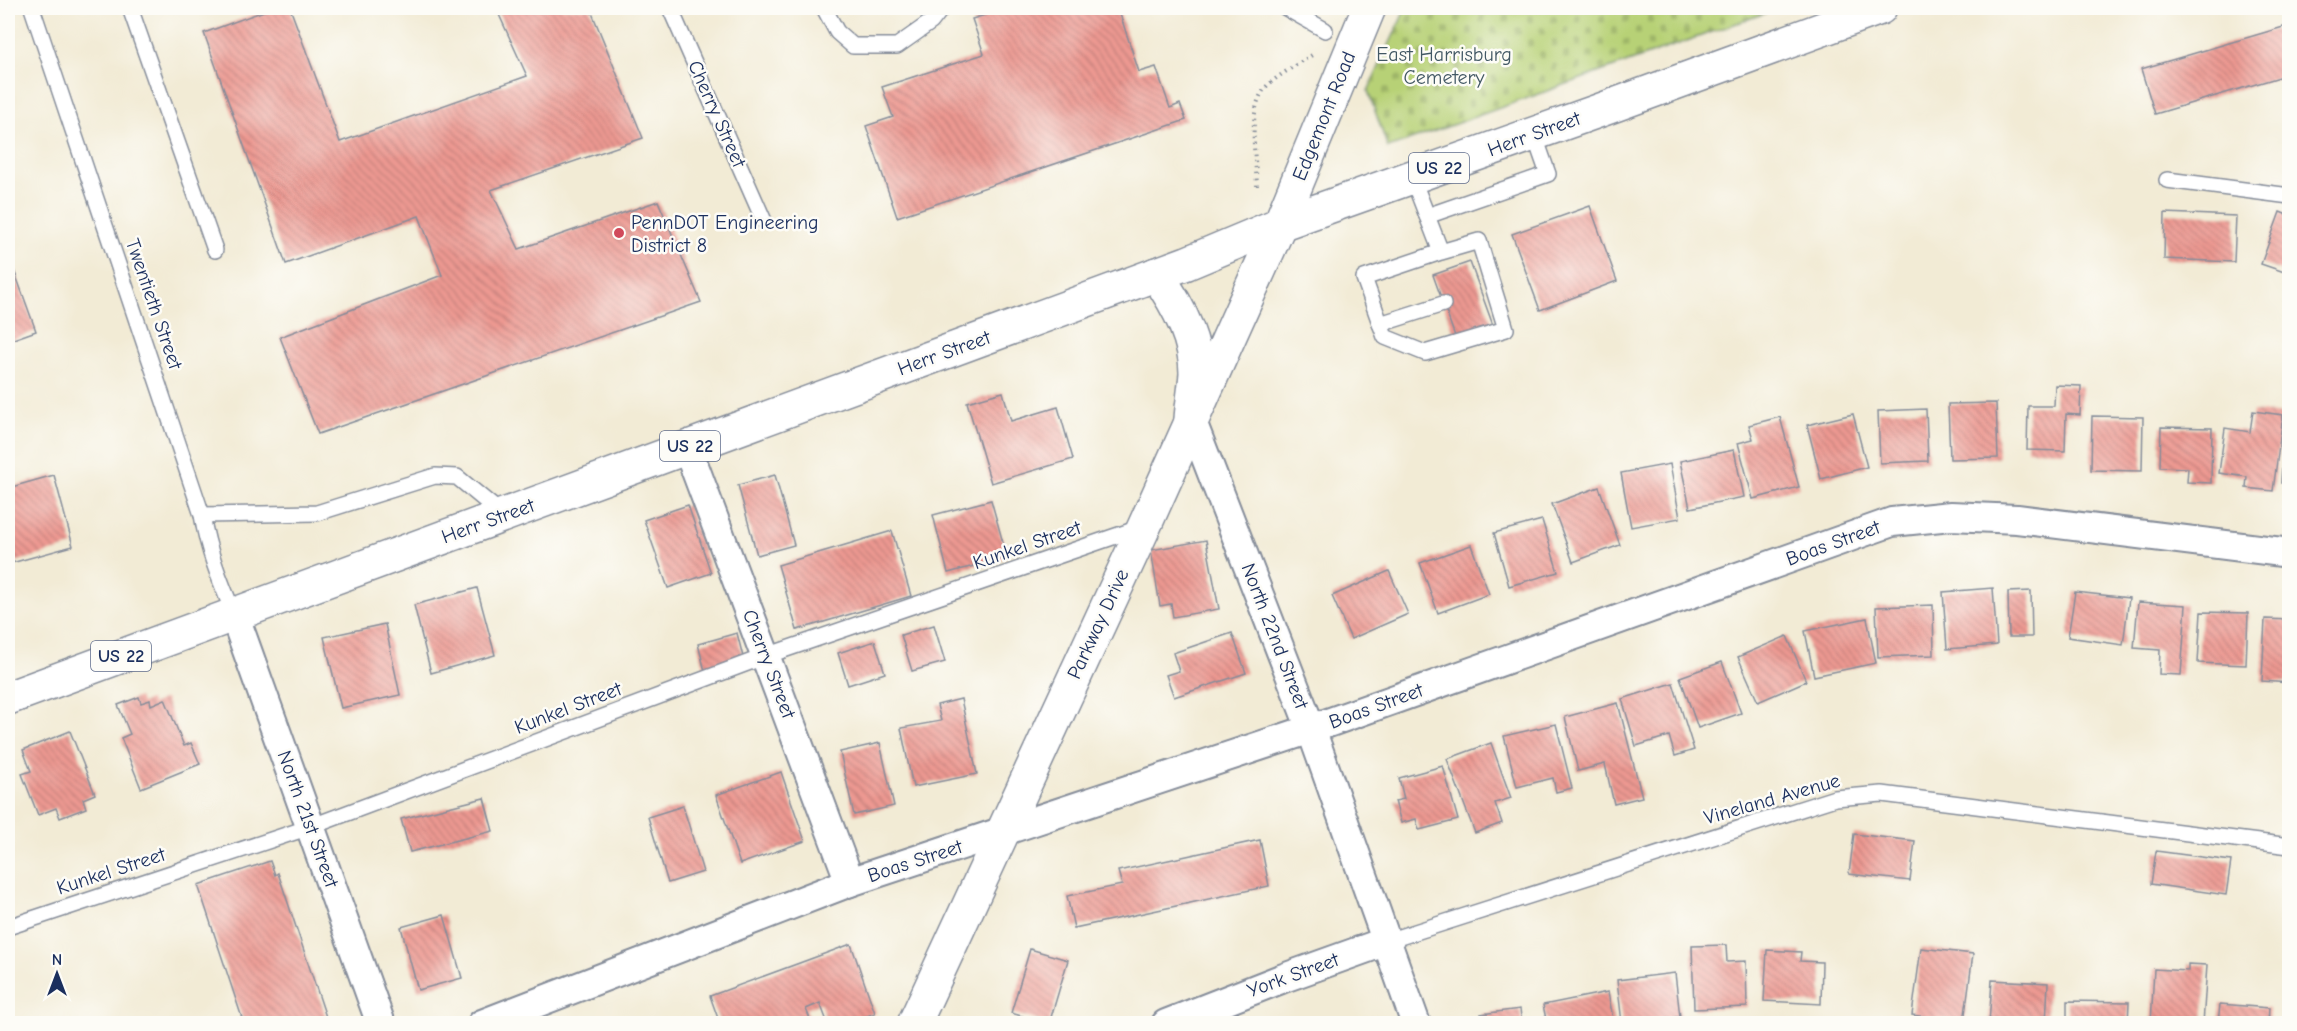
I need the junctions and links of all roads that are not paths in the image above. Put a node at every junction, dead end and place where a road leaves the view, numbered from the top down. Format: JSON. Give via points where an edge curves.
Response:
{"nodes":[{"id":1,"x":32,"y":8,"type":"edge"},
{"id":2,"x":130,"y":8,"type":"edge"},
{"id":3,"x":669,"y":8,"type":"edge"},
{"id":4,"x":824,"y":8,"type":"edge"},
{"id":5,"x":942,"y":8,"type":"edge"},
{"id":6,"x":1286,"y":8,"type":"edge"},
{"id":7,"x":1369,"y":8,"type":"edge"},
{"id":8,"x":1880,"y":8,"type":"edge"},
{"id":9,"x":1325,"y":30,"type":"dead end"},
{"id":10,"x":1534,"y":134,"type":"junction"},
{"id":11,"x":1412,"y":177,"type":"junction"},
{"id":12,"x":2167,"y":180,"type":"dead end"},
{"id":13,"x":2289,"y":196,"type":"edge"},
{"id":14,"x":1427,"y":216,"type":"junction"},
{"id":15,"x":765,"y":221,"type":"dead end"},
{"id":16,"x":1280,"y":224,"type":"junction"},
{"id":17,"x":215,"y":250,"type":"dead end"},
{"id":18,"x":1441,"y":252,"type":"junction"},
{"id":19,"x":1156,"y":274,"type":"junction"},
{"id":20,"x":1443,"y":304,"type":"dead end"},
{"id":21,"x":1380,"y":324,"type":"junction"},
{"id":22,"x":1191,"y":419,"type":"junction"},
{"id":23,"x":687,"y":447,"type":"junction"},
{"id":24,"x":202,"y":514,"type":"junction"},
{"id":25,"x":503,"y":515,"type":"junction"},
{"id":26,"x":1144,"y":526,"type":"junction"},
{"id":27,"x":2289,"y":553,"type":"edge"},
{"id":28,"x":234,"y":614,"type":"junction"},
{"id":29,"x":766,"y":656,"type":"junction"},
{"id":30,"x":8,"y":698,"type":"edge"},
{"id":31,"x":1311,"y":729,"type":"junction"},
{"id":32,"x":310,"y":827,"type":"junction"},
{"id":33,"x":1001,"y":832,"type":"junction"},
{"id":34,"x":2289,"y":846,"type":"edge"},
{"id":35,"x":850,"y":882,"type":"junction"},
{"id":36,"x":8,"y":927,"type":"edge"},
{"id":37,"x":1387,"y":941,"type":"junction"},
{"id":38,"x":381,"y":1023,"type":"edge"},
{"id":39,"x":482,"y":1023,"type":"edge"},
{"id":40,"x":914,"y":1023,"type":"edge"},
{"id":41,"x":1166,"y":1023,"type":"edge"},
{"id":42,"x":1416,"y":1023,"type":"edge"}],
"edges":[{"from":1,"to":24,"type":"lane","name":"Twentieth Street"},
{"from":2,"to":17,"type":"lane"},
{"from":3,"to":15,"type":"lane","name":"Cherry Street"},
{"from":4,"to":5,"type":"lane","via":[[837,32],[853,46],[897,46],[931,22]]},
{"from":6,"to":9,"type":"lane"},
{"from":7,"to":16,"type":"main road","name":"Edgemont Road"},
{"from":8,"to":10,"type":"main road","name":"Herr Street","number":"US 22"},
{"from":10,"to":11,"type":"main road","name":"Herr Street","number":"US 22"},
{"from":10,"to":14,"type":"lane","via":[[1548,174]]},
{"from":11,"to":14,"type":"lane"},
{"from":11,"to":16,"type":"main road","name":"Herr Street","number":"US 22"},
{"from":12,"to":13,"type":"lane"},
{"from":14,"to":18,"type":"lane"},
{"from":16,"to":19,"type":"main road","name":"Herr Street","number":"US 22"},
{"from":16,"to":22,"type":"main road","name":"Parkway Drive"},
{"from":18,"to":21,"type":"lane","via":[[1364,278]]},
{"from":18,"to":21,"type":"lane","via":[[1479,241],[1487,289],[1506,328],[1425,353],[1384,336]]},
{"from":19,"to":22,"type":"main road","via":[[1184,320],[1191,347],[1196,371]]},
{"from":19,"to":23,"type":"main road","name":"Herr Street","number":"US 22"},
{"from":20,"to":21,"type":"lane"},
{"from":22,"to":26,"type":"main road","name":"Parkway Drive"},
{"from":22,"to":31,"type":"street","name":"North 22nd Street"},
{"from":23,"to":25,"type":"main road","name":"Herr Street","number":"US 22"},
{"from":23,"to":29,"type":"street","name":"Cherry Street"},
{"from":24,"to":25,"type":"lane","via":[[317,513],[435,476],[457,477]]},
{"from":24,"to":28,"type":"lane","name":"Twentieth Street","via":[[215,572]]},
{"from":25,"to":28,"type":"main road","name":"Herr Street","number":"US 22"},
{"from":26,"to":29,"type":"lane","name":"Kunkel Street"},
{"from":26,"to":33,"type":"main road","name":"Parkway Drive"},
{"from":27,"to":31,"type":"street","name":"Boas Street","via":[[2017,519],[1951,516],[1892,522]]},
{"from":28,"to":30,"type":"main road","name":"Herr Street","number":"US 22"},
{"from":28,"to":32,"type":"street","name":"North 21st Street"},
{"from":29,"to":32,"type":"lane","name":"Kunkel Street"},
{"from":29,"to":35,"type":"street","name":"Cherry Street"},
{"from":31,"to":33,"type":"street","name":"Boas Street"},
{"from":31,"to":37,"type":"street","name":"North 22nd Street"},
{"from":32,"to":36,"type":"lane","name":"Kunkel Street"},
{"from":32,"to":38,"type":"street","name":"North 21st Street"},
{"from":33,"to":35,"type":"street","name":"Boas Street"},
{"from":33,"to":40,"type":"main road","name":"Parkway Drive"},
{"from":34,"to":37,"type":"lane","name":"Vineland Avenue","via":[[1882,794],[1835,798]]},
{"from":35,"to":39,"type":"street","name":"Boas Street"},
{"from":37,"to":41,"type":"street","name":"York Street"},
{"from":37,"to":42,"type":"street","name":"North 22nd Street"}]}
